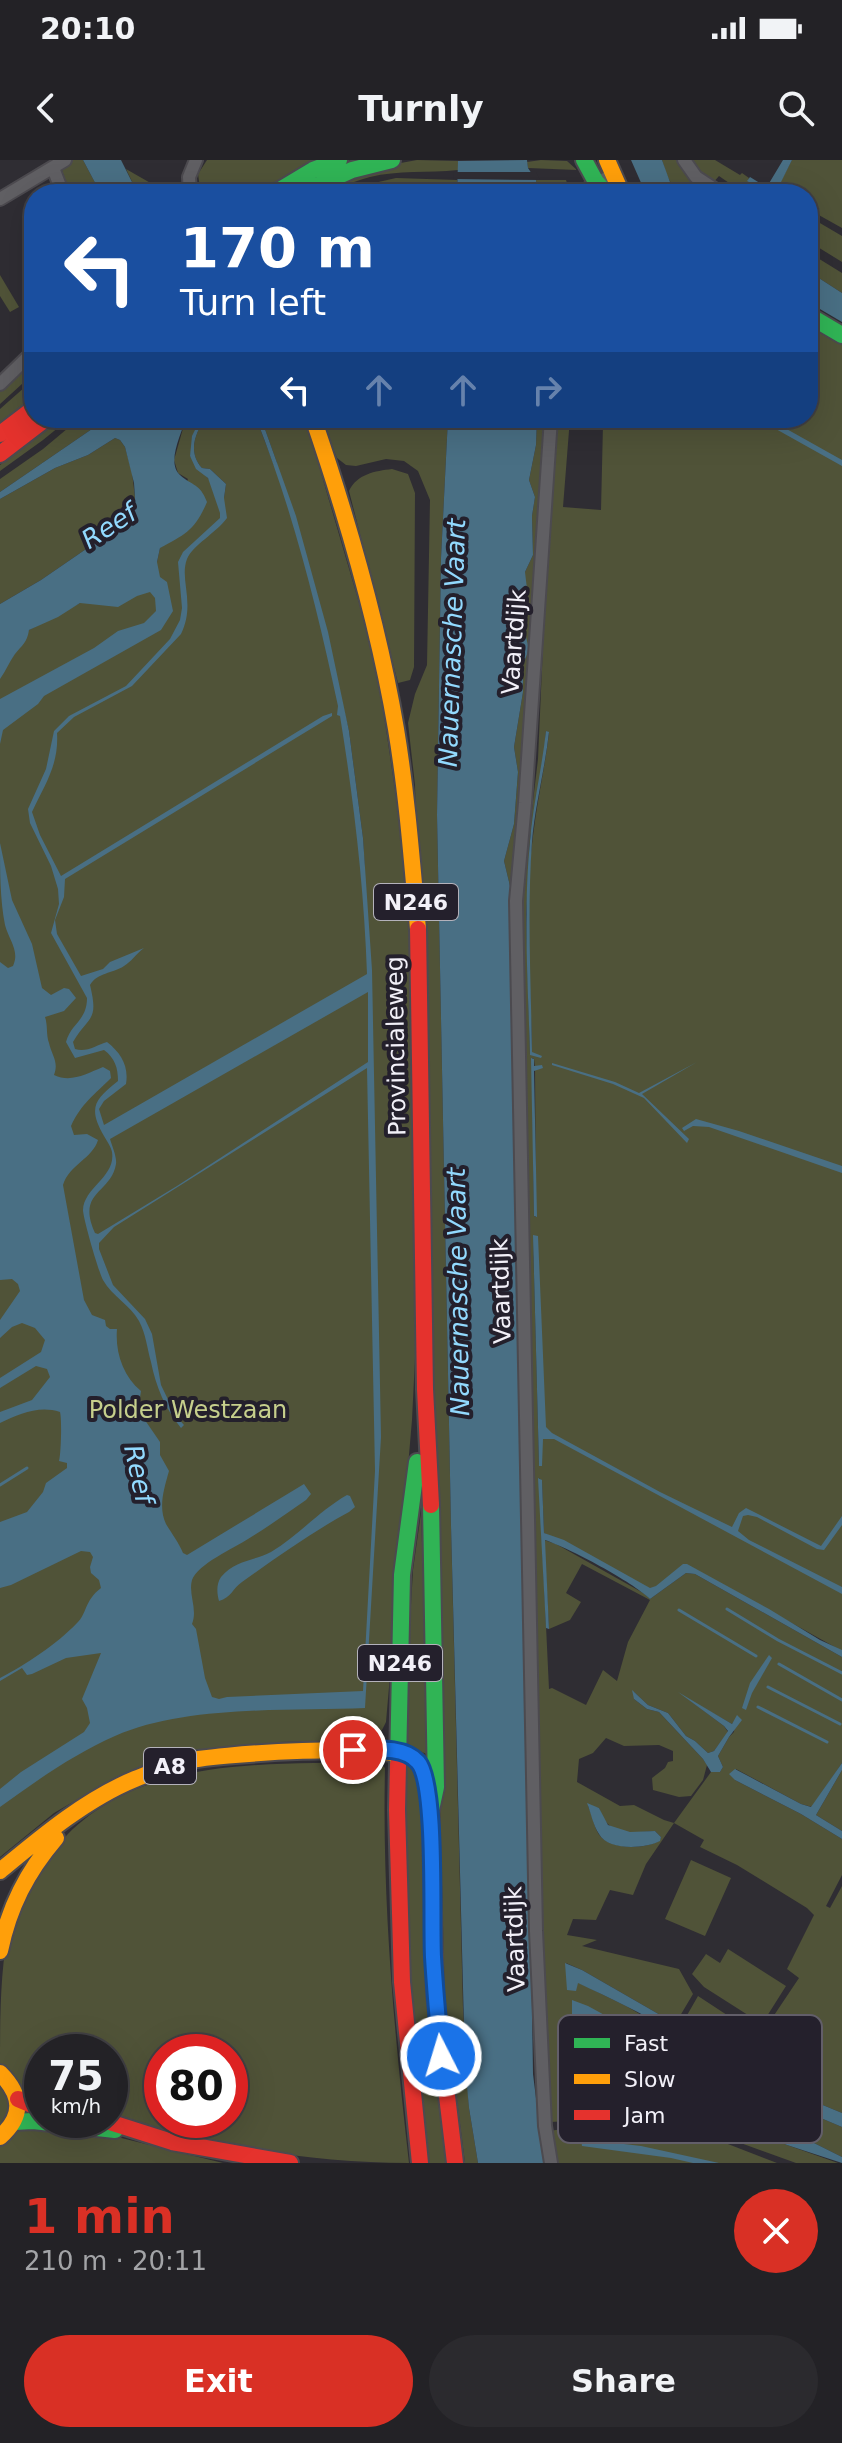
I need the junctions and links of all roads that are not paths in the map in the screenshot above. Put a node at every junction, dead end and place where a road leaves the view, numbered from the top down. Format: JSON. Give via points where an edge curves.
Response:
{"nodes":[{"id":1,"x":196,"y":160,"type":"edge"},
{"id":2,"x":339,"y":160,"type":"edge"},
{"id":3,"x":392,"y":160,"type":"edge"},
{"id":4,"x":584,"y":160,"type":"edge"},
{"id":5,"x":684,"y":160,"type":"edge"},
{"id":6,"x":59,"y":164,"type":"edge"},
{"id":7,"x":25,"y":184,"type":"edge"},
{"id":8,"x":62,"y":184,"type":"edge"},
{"id":9,"x":189,"y":184,"type":"edge"},
{"id":10,"x":290,"y":184,"type":"edge"},
{"id":11,"x":320,"y":184,"type":"edge"},
{"id":12,"x":599,"y":184,"type":"edge"},
{"id":13,"x":707,"y":184,"type":"edge"},
{"id":14,"x":24,"y":185,"type":"edge"},
{"id":15,"x":0,"y":199,"type":"edge"},
{"id":16,"x":818,"y":321,"type":"edge"},
{"id":17,"x":842,"y":335,"type":"edge"},
{"id":18,"x":24,"y":361,"type":"edge"},
{"id":19,"x":0,"y":384,"type":"edge"},
{"id":20,"x":24,"y":416,"type":"edge"},
{"id":21,"x":34,"y":428,"type":"edge"},
{"id":22,"x":316,"y":428,"type":"edge"},
{"id":23,"x":550,"y":428,"type":"edge"},
{"id":24,"x":0,"y":434,"type":"edge"},
{"id":25,"x":0,"y":454,"type":"edge"},
{"id":26,"x":425,"y":1389,"type":"junction"},
{"id":27,"x":399,"y":1752,"type":"junction"},
{"id":28,"x":86,"y":1805,"type":"junction"},
{"id":29,"x":431,"y":1810,"type":"junction"},
{"id":30,"x":0,"y":1871,"type":"edge"},
{"id":31,"x":0,"y":1951,"type":"edge"},
{"id":32,"x":0,"y":2073,"type":"edge"},
{"id":33,"x":18,"y":2099,"type":"junction"},
{"id":34,"x":24,"y":2102,"type":"edge"},
{"id":35,"x":14,"y":2122,"type":"junction"},
{"id":36,"x":128,"y":2130,"type":"edge"},
{"id":37,"x":133,"y":2132,"type":"junction"},
{"id":38,"x":0,"y":2137,"type":"edge"},
{"id":39,"x":290,"y":2163,"type":"edge"},
{"id":40,"x":420,"y":2163,"type":"edge"},
{"id":41,"x":455,"y":2163,"type":"edge"},
{"id":42,"x":551,"y":2163,"type":"edge"}],
"edges":[{"from":1,"to":9,"type":"street"},
{"from":2,"to":10,"type":"main road"},
{"from":3,"to":11,"type":"main road"},
{"from":4,"to":12,"type":"main road"},
{"from":5,"to":13,"type":"street"},
{"from":6,"to":7,"type":"street"},
{"from":6,"to":8,"type":"street"},
{"from":14,"to":15,"type":"street"},
{"from":16,"to":17,"type":"main road"},
{"from":18,"to":19,"type":"street"},
{"from":20,"to":24,"type":"main road"},
{"from":21,"to":25,"type":"main road"},
{"from":22,"to":26,"type":"main road","name":"Provincialeweg","number":"N246","via":[[370,602],[396,729],[409,828],[418,933]]},
{"from":23,"to":42,"type":"street","name":"Vaartdijk","via":[[516,901],[536,1931]]},
{"from":26,"to":27,"type":"main road","name":"Provincialeweg","number":"N246","via":[[402,1575]]},
{"from":26,"to":29,"type":"main road","name":"Provincialeweg","number":"N246","via":[[436,1787]]},
{"from":27,"to":28,"type":"main road","number":"A8","via":[[238,1754],[182,1762],[134,1779]]},
{"from":27,"to":29,"type":"main road","via":[[423,1769]]},
{"from":27,"to":40,"type":"main road","number":"N246","via":[[402,1982]]},
{"from":28,"to":30,"type":"main road","number":"A8"},
{"from":28,"to":31,"type":"main road","number":"A8","via":[[21,1884]]},
{"from":29,"to":41,"type":"main road","via":[[435,1995]]},
{"from":32,"to":33,"type":"main road"},
{"from":33,"to":34,"type":"main road"},
{"from":33,"to":35,"type":"main road"},
{"from":35,"to":37,"type":"main road"},
{"from":35,"to":38,"type":"main road"},
{"from":36,"to":37,"type":"main road"},
{"from":37,"to":39,"type":"main road"}]}
